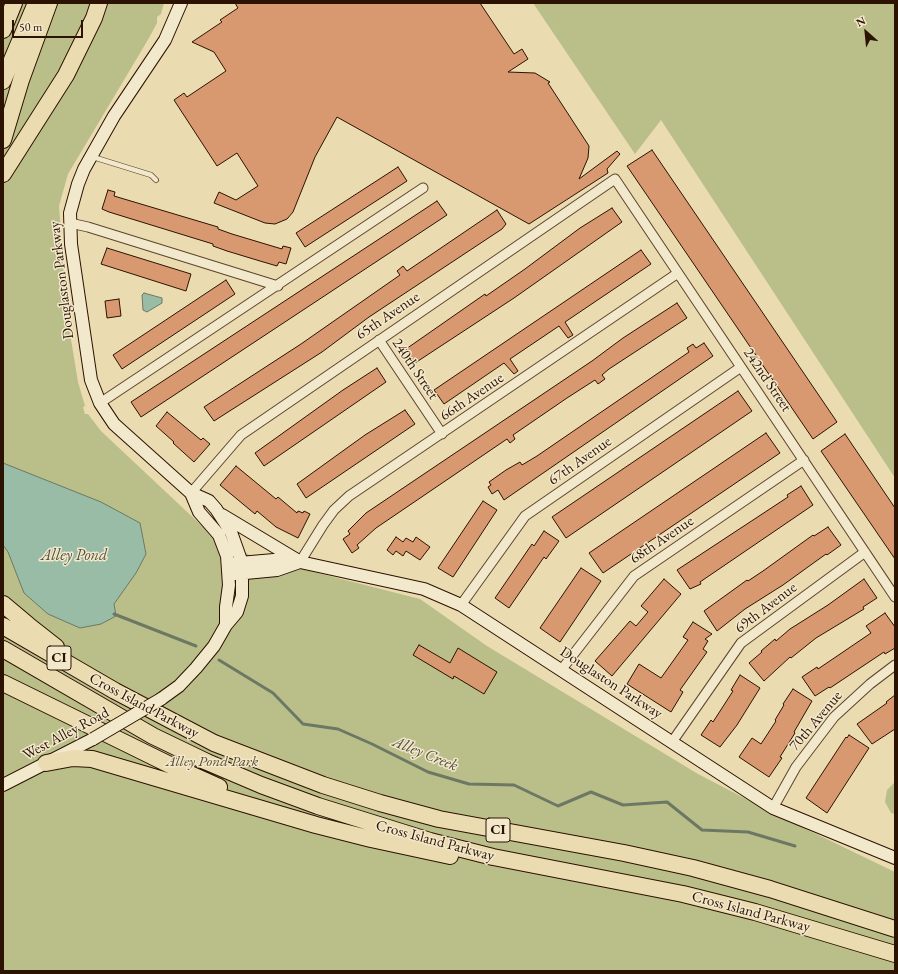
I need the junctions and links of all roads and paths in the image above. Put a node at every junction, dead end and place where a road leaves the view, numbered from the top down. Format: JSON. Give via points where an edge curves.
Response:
{"nodes":[{"id":1,"x":14,"y":3,"type":"edge"},
{"id":2,"x":36,"y":3,"type":"edge"},
{"id":3,"x":49,"y":3,"type":"edge"},
{"id":4,"x":99,"y":3,"type":"edge"},
{"id":5,"x":181,"y":3,"type":"edge"},
{"id":6,"x":3,"y":30,"type":"edge"},
{"id":7,"x":3,"y":81,"type":"edge"},
{"id":8,"x":3,"y":140,"type":"edge"},
{"id":9,"x":91,"y":156,"type":"junction"},
{"id":10,"x":3,"y":174,"type":"edge"},
{"id":11,"x":615,"y":179,"type":"joint"},
{"id":12,"x":156,"y":180,"type":"dead end"},
{"id":13,"x":423,"y":188,"type":"dead end"},
{"id":14,"x":70,"y":223,"type":"junction"},
{"id":15,"x":678,"y":273,"type":"junction"},
{"id":16,"x":278,"y":286,"type":"junction"},
{"id":17,"x":379,"y":340,"type":"junction"},
{"id":18,"x":741,"y":367,"type":"junction"},
{"id":19,"x":100,"y":403,"type":"junction"},
{"id":20,"x":442,"y":434,"type":"junction"},
{"id":21,"x":804,"y":460,"type":"junction"},
{"id":22,"x":191,"y":493,"type":"junction"},
{"id":23,"x":220,"y":514,"type":"junction"},
{"id":24,"x":865,"y":552,"type":"junction"},
{"id":25,"x":300,"y":562,"type":"junction"},
{"id":26,"x":228,"y":569,"type":"junction"},
{"id":27,"x":242,"y":569,"type":"junction"},
{"id":28,"x":895,"y":597,"type":"edge"},
{"id":29,"x":3,"y":604,"type":"edge"},
{"id":30,"x":461,"y":605,"type":"junction"},
{"id":31,"x":3,"y":626,"type":"edge"},
{"id":32,"x":226,"y":626,"type":"junction"},
{"id":33,"x":3,"y":649,"type":"edge"},
{"id":34,"x":3,"y":655,"type":"edge"},
{"id":35,"x":895,"y":665,"type":"edge"},
{"id":36,"x":562,"y":669,"type":"junction"},
{"id":37,"x":3,"y":682,"type":"edge"},
{"id":38,"x":115,"y":691,"type":"junction"},
{"id":39,"x":106,"y":709,"type":"junction"},
{"id":40,"x":672,"y":742,"type":"junction"},
{"id":41,"x":46,"y":763,"type":"junction"},
{"id":42,"x":3,"y":785,"type":"edge"},
{"id":43,"x":773,"y":808,"type":"junction"},
{"id":44,"x":428,"y":852,"type":"junction"},
{"id":45,"x":895,"y":858,"type":"edge"},
{"id":46,"x":613,"y":880,"type":"junction"},
{"id":47,"x":895,"y":929,"type":"edge"},
{"id":48,"x":895,"y":954,"type":"edge"}],
"edges":[{"from":1,"to":6,"type":"highway"},
{"from":2,"to":7,"type":"highway"},
{"from":3,"to":8,"type":"highway","via":[[20,80]]},
{"from":4,"to":10,"type":"highway","via":[[83,43],[66,75]]},
{"from":5,"to":9,"type":"main road","name":"Douglaston Parkway","via":[[165,40],[116,113]]},
{"from":9,"to":12,"type":"lane","via":[[151,175]]},
{"from":9,"to":14,"type":"main road","name":"Douglaston Parkway","via":[[74,195]]},
{"from":11,"to":15,"type":"street","name":"242nd Street"},
{"from":11,"to":17,"type":"street","name":"65th Avenue"},
{"from":13,"to":16,"type":"street"},
{"from":14,"to":16,"type":"street"},
{"from":14,"to":19,"type":"main road","name":"Douglaston Parkway","via":[[92,380]]},
{"from":15,"to":18,"type":"street","name":"242nd Street"},
{"from":15,"to":20,"type":"street","name":"66th Avenue"},
{"from":16,"to":19,"type":"street"},
{"from":17,"to":20,"type":"street","name":"240th Street"},
{"from":17,"to":22,"type":"street","name":"65th Avenue","via":[[241,435]]},
{"from":18,"to":21,"type":"street","name":"242nd Street"},
{"from":18,"to":30,"type":"street","name":"67th Avenue","via":[[525,516]]},
{"from":19,"to":22,"type":"main road","name":"Douglaston Parkway","via":[[114,424]]},
{"from":20,"to":25,"type":"street","name":"66th Avenue","via":[[348,496],[322,525]]},
{"from":21,"to":24,"type":"street","name":"242nd Street"},
{"from":21,"to":36,"type":"street","name":"68th Avenue","via":[[634,576]]},
{"from":22,"to":23,"type":"main road","name":"Douglaston Parkway","via":[[209,501]]},
{"from":22,"to":26,"type":"main road","name":"Douglaston Parkway","via":[[199,512],[219,535],[224,546]]},
{"from":23,"to":25,"type":"main road","name":"Douglaston Parkway"},
{"from":23,"to":27,"type":"main road","name":"Douglaston Parkway","via":[[233,536]]},
{"from":24,"to":28,"type":"street","name":"242nd Street"},
{"from":24,"to":40,"type":"street","name":"69th Avenue","via":[[741,643]]},
{"from":25,"to":27,"type":"main road","via":[[277,570]]},
{"from":25,"to":30,"type":"main road","name":"Douglaston Parkway","via":[[424,589]]},
{"from":26,"to":27,"type":"main road"},
{"from":26,"to":32,"type":"main road","name":"West Alley Road"},
{"from":27,"to":32,"type":"main road","name":"West Alley Road","via":[[242,596],[237,612]]},
{"from":29,"to":38,"type":"highway"},
{"from":30,"to":36,"type":"main road","name":"Douglaston Parkway"},
{"from":31,"to":38,"type":"highway","name":"Cross Island Parkway","number":"CI"},
{"from":32,"to":41,"type":"main road","name":"West Alley Road","bridge":true,"via":[[214,646],[179,686],[93,739]]},
{"from":33,"to":39,"type":"highway","name":"Cross Island Parkway","number":"CI"},
{"from":34,"to":39,"type":"highway"},
{"from":35,"to":43,"type":"street","name":"70th Avenue","via":[[870,684],[834,718],[796,767]]},
{"from":36,"to":40,"type":"main road","name":"Douglaston Parkway"},
{"from":37,"to":44,"type":"highway","via":[[219,787],[318,822]]},
{"from":38,"to":47,"type":"highway","name":"Cross Island Parkway","number":"CI","via":[[214,743],[280,769],[380,803],[439,819],[693,868]]},
{"from":39,"to":46,"type":"highway","name":"Cross Island Parkway","number":"CI","via":[[153,736],[207,762],[340,814],[493,857]]},
{"from":40,"to":43,"type":"main road","name":"Douglaston Parkway"},
{"from":41,"to":42,"type":"main road","name":"West Alley Road"},
{"from":41,"to":44,"type":"highway","via":[[73,758],[92,759],[316,825]]},
{"from":43,"to":45,"type":"main road","name":"Douglaston Parkway"},
{"from":44,"to":46,"type":"highway"},
{"from":46,"to":48,"type":"highway","name":"Cross Island Parkway","number":"CI","via":[[755,912]]}]}
